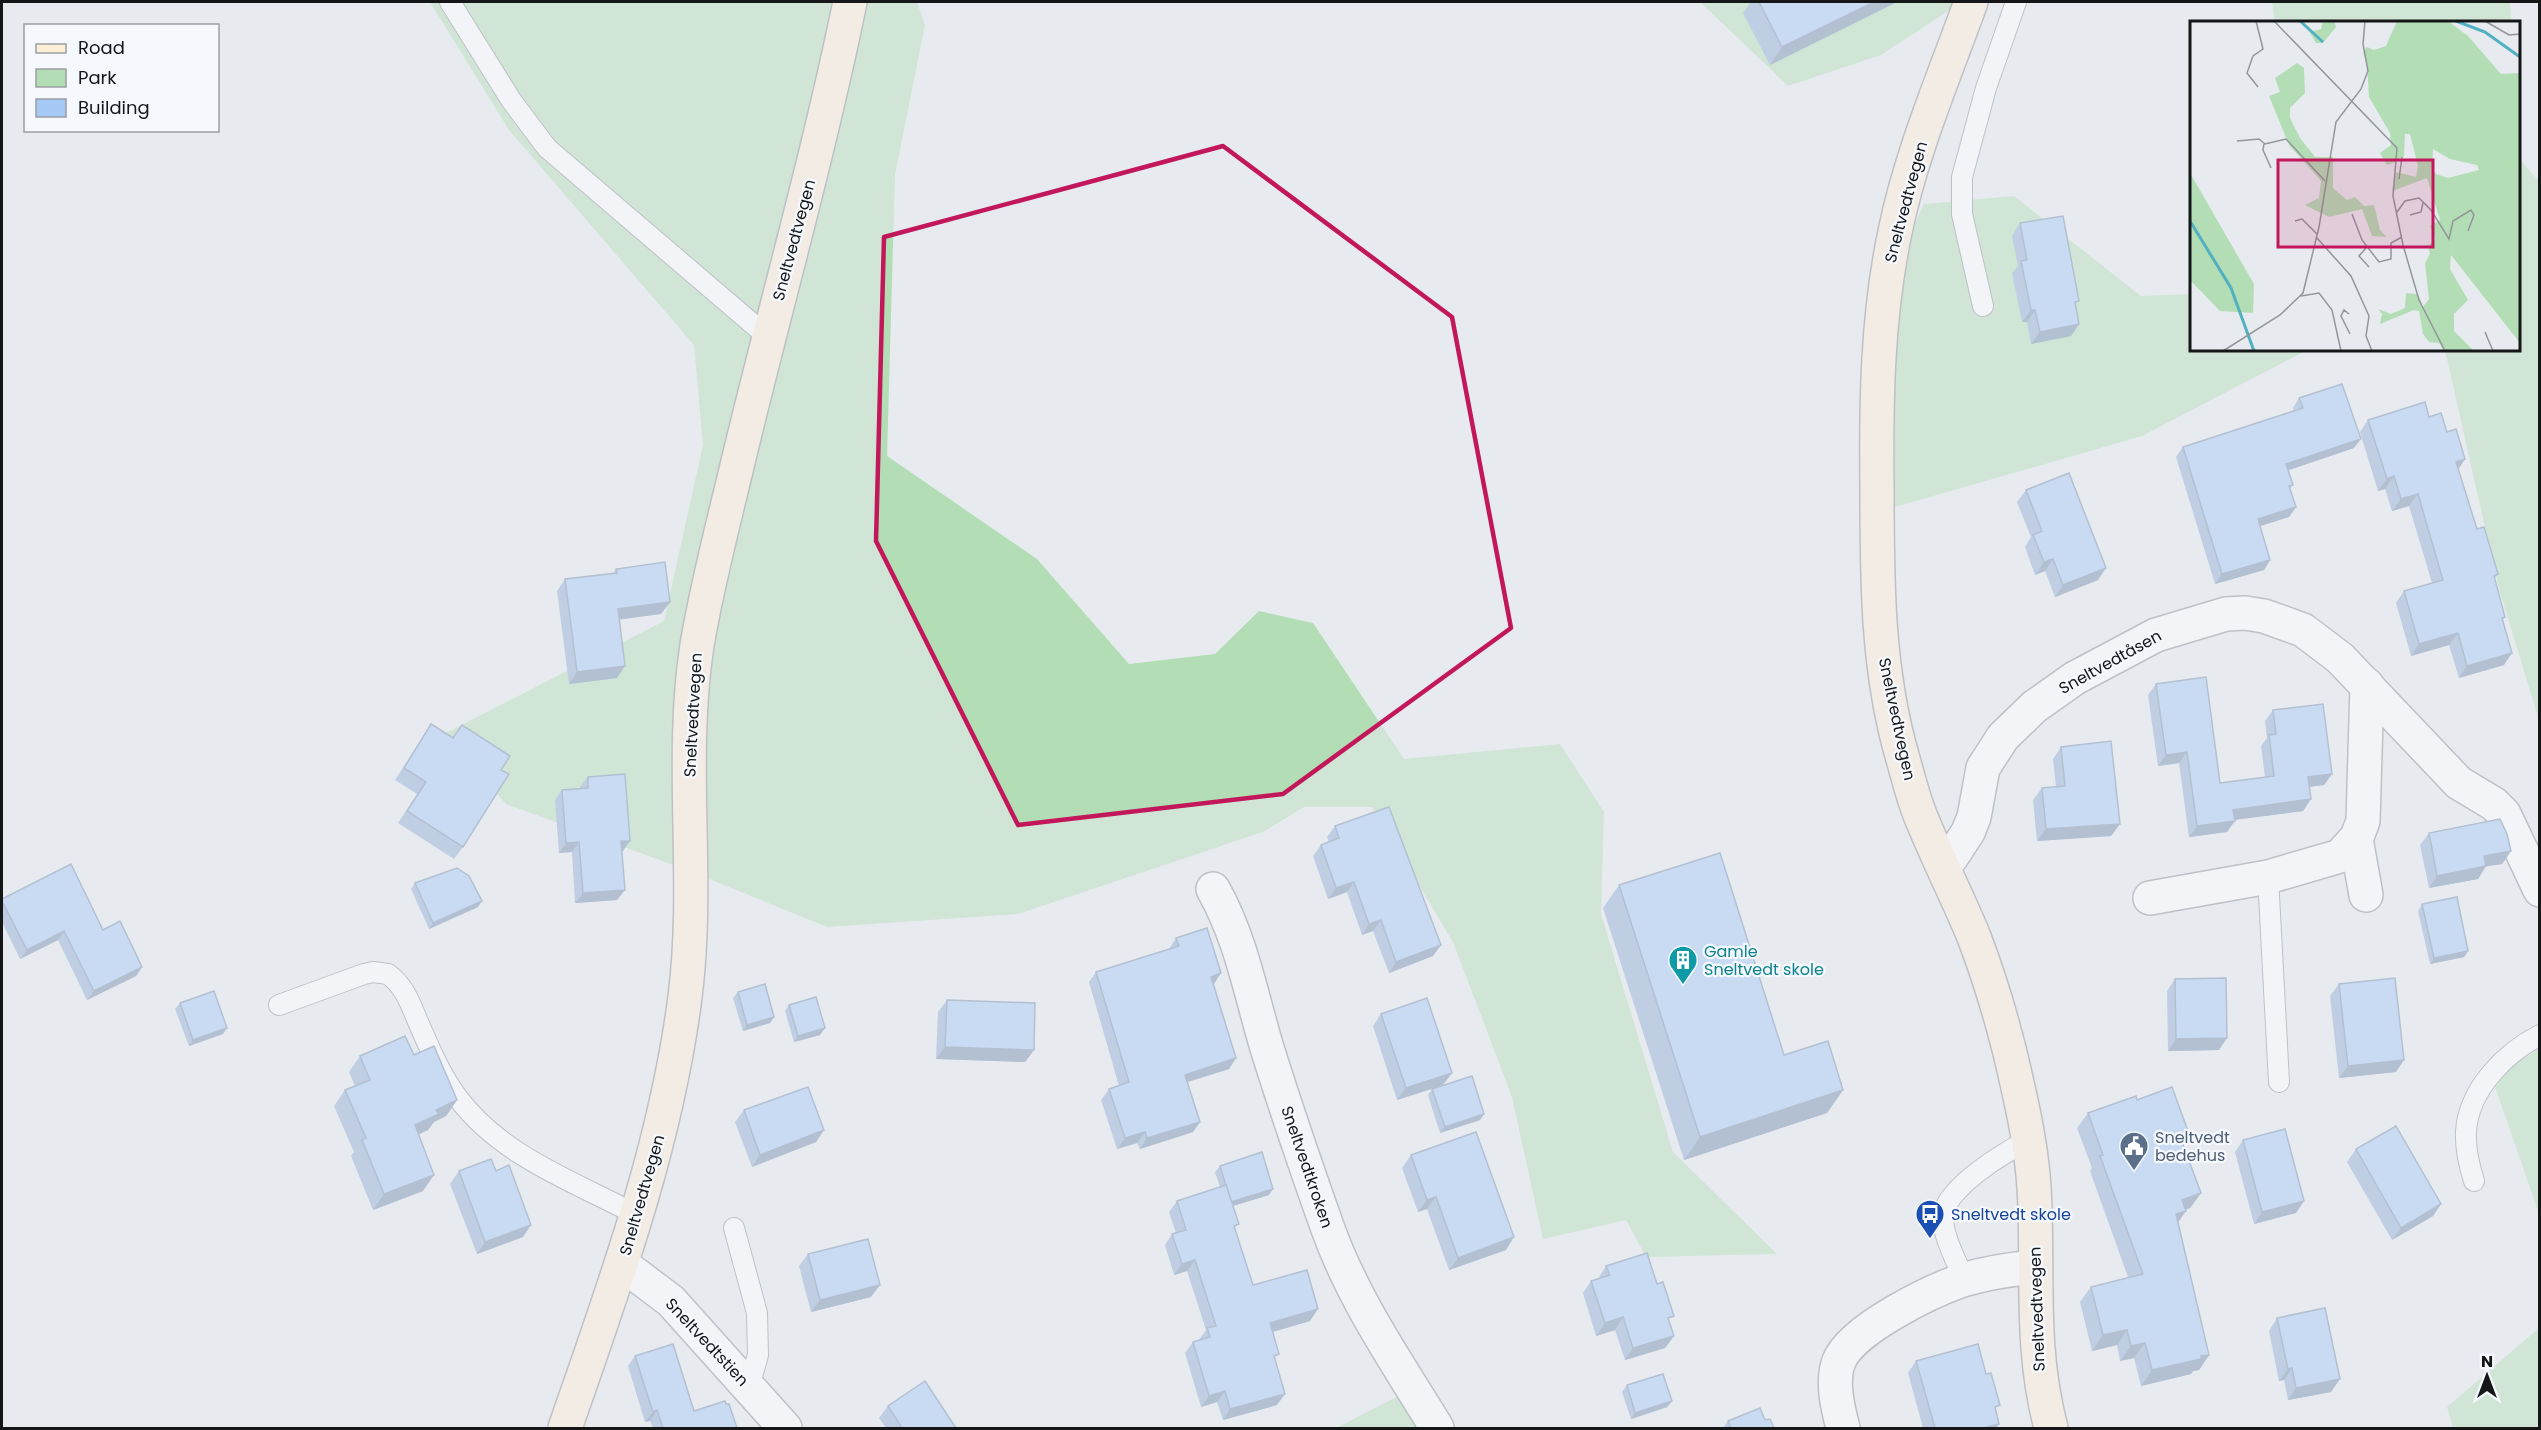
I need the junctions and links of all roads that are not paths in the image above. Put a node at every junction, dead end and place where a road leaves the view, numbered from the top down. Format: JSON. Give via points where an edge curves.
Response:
{"nodes":[{"id":1,"x":450,"y":2,"type":"edge"},
{"id":2,"x":850,"y":2,"type":"edge"},
{"id":3,"x":1971,"y":2,"type":"edge"},
{"id":4,"x":2016,"y":2,"type":"edge"},
{"id":5,"x":1983,"y":306,"type":"dead end"},
{"id":6,"x":768,"y":337,"type":"junction"},
{"id":7,"x":2367,"y":685,"type":"junction"},
{"id":8,"x":2356,"y":839,"type":"junction"},
{"id":9,"x":1942,"y":864,"type":"junction"},
{"id":10,"x":2268,"y":877,"type":"junction"},
{"id":11,"x":1213,"y":890,"type":"dead end"},
{"id":12,"x":2540,"y":890,"type":"edge"},
{"id":13,"x":2366,"y":895,"type":"dead end"},
{"id":14,"x":2150,"y":898,"type":"dead end"},
{"id":15,"x":279,"y":1005,"type":"dead end"},
{"id":16,"x":2540,"y":1035,"type":"edge"},
{"id":17,"x":2279,"y":1082,"type":"dead end"},
{"id":18,"x":2028,"y":1141,"type":"junction"},
{"id":19,"x":2474,"y":1181,"type":"dead end"},
{"id":20,"x":637,"y":1215,"type":"junction"},
{"id":21,"x":734,"y":1228,"type":"dead end"},
{"id":22,"x":622,"y":1264,"type":"junction"},
{"id":23,"x":2035,"y":1267,"type":"junction"},
{"id":24,"x":1964,"y":1280,"type":"junction"},
{"id":25,"x":749,"y":1387,"type":"junction"},
{"id":26,"x":566,"y":1428,"type":"edge"},
{"id":27,"x":785,"y":1428,"type":"edge"},
{"id":28,"x":1437,"y":1428,"type":"edge"},
{"id":29,"x":1843,"y":1428,"type":"edge"},
{"id":30,"x":2051,"y":1428,"type":"edge"}],
"edges":[{"from":1,"to":6,"type":"lane","via":[[547,148]]},
{"from":2,"to":6,"type":"main road","name":"Sneltvedtvegen","via":[[828,108]]},
{"from":3,"to":9,"type":"main road","name":"Sneltvedtvegen","via":[[1917,154],[1895,230],[1884,293],[1876,403],[1877,597],[1885,675],[1901,754],[1921,818]]},
{"from":4,"to":5,"type":"lane","via":[[1986,88],[1962,177],[1962,214]]},
{"from":6,"to":20,"type":"main road","name":"Sneltvedtvegen","via":[[697,644],[689,751],[691,907],[686,995],[667,1104]]},
{"from":7,"to":8,"type":"street","via":[[2362,821]]},
{"from":7,"to":9,"type":"street","name":"Sneltvedtåsen","via":[[2303,630],[2264,616],[2226,614],[2156,635],[2075,678],[2034,707],[2003,736],[1983,768],[1968,832],[1951,858]]},
{"from":7,"to":12,"type":"street","name":"Sneltvedtåsen","via":[[2458,783],[2505,814]]},
{"from":8,"to":10,"type":"street","via":[[2340,856]]},
{"from":8,"to":13,"type":"street"},
{"from":9,"to":18,"type":"main road","name":"Sneltvedtvegen","via":[[1974,937],[2001,1015]]},
{"from":10,"to":14,"type":"street"},
{"from":10,"to":17,"type":"lane"},
{"from":11,"to":28,"type":"street","name":"Sneltvedtkroken","via":[[1234,936],[1267,1048],[1341,1262],[1370,1319]]},
{"from":15,"to":20,"type":"lane","via":[[364,974],[388,974],[404,991],[434,1058],[457,1097],[487,1130],[525,1157]]},
{"from":16,"to":19,"type":"lane","via":[[2498,1066],[2471,1109],[2466,1130]]},
{"from":18,"to":23,"type":"main road","name":"Sneltvedtvegen","via":[[2034,1185]]},
{"from":18,"to":24,"type":"lane","via":[[1976,1172],[1958,1189],[1942,1214]]},
{"from":20,"to":22,"type":"main road","name":"Sneltvedtvegen"},
{"from":21,"to":25,"type":"lane","via":[[757,1313],[758,1356]]},
{"from":22,"to":25,"type":"street","name":"Sneltvedtstien","via":[[671,1301]]},
{"from":22,"to":26,"type":"main road","name":"Sneltvedtvegen"},
{"from":23,"to":24,"type":"street"},
{"from":23,"to":30,"type":"main road","name":"Sneltvedtvegen","via":[[2037,1364]]},
{"from":24,"to":29,"type":"street","via":[[1878,1322],[1839,1359],[1835,1374]]},
{"from":25,"to":27,"type":"street","name":"Sneltvedtstien"}]}
